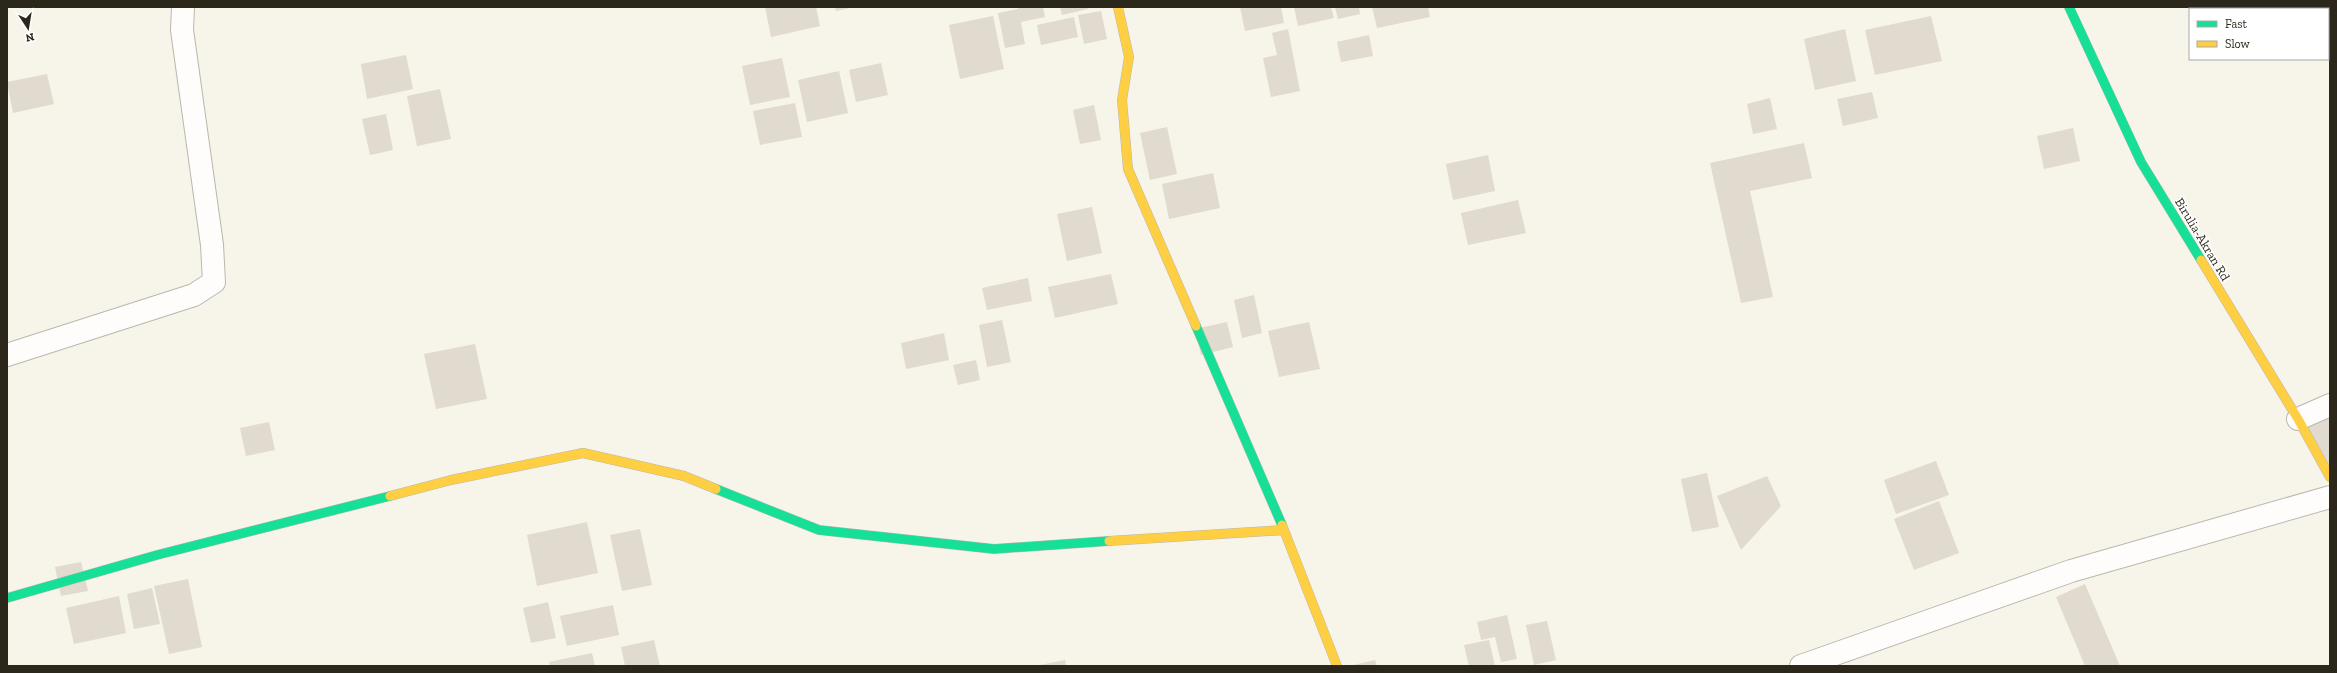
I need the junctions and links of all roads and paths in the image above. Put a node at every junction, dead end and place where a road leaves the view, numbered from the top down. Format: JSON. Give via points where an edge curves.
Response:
{"nodes":[{"id":1,"x":183,"y":7,"type":"edge"},
{"id":2,"x":1118,"y":7,"type":"edge"},
{"id":3,"x":2069,"y":7,"type":"edge"},
{"id":4,"x":7,"y":355,"type":"edge"},
{"id":5,"x":2330,"y":405,"type":"edge"},
{"id":6,"x":2298,"y":419,"type":"junction"},
{"id":7,"x":2330,"y":478,"type":"edge"},
{"id":8,"x":2330,"y":497,"type":"edge"},
{"id":9,"x":1284,"y":530,"type":"junction"},
{"id":10,"x":7,"y":598,"type":"edge"},
{"id":11,"x":1337,"y":666,"type":"edge"},
{"id":12,"x":1801,"y":666,"type":"edge"}],
"edges":[{"from":1,"to":4,"type":"street","via":[[182,30],[212,245],[214,282],[194,294]]},
{"from":2,"to":9,"type":"street","via":[[1129,58],[1122,100],[1128,169]]},
{"from":3,"to":6,"type":"street","name":"Birulia-Akran Rd","via":[[2141,162]]},
{"from":5,"to":6,"type":"street"},
{"from":6,"to":7,"type":"street","name":"Birulia-Akran Rd"},
{"from":8,"to":12,"type":"street","via":[[2071,571]]},
{"from":9,"to":10,"type":"street","via":[[994,549],[819,530],[684,476],[584,453],[451,480],[157,554]]},
{"from":9,"to":11,"type":"street"}]}
